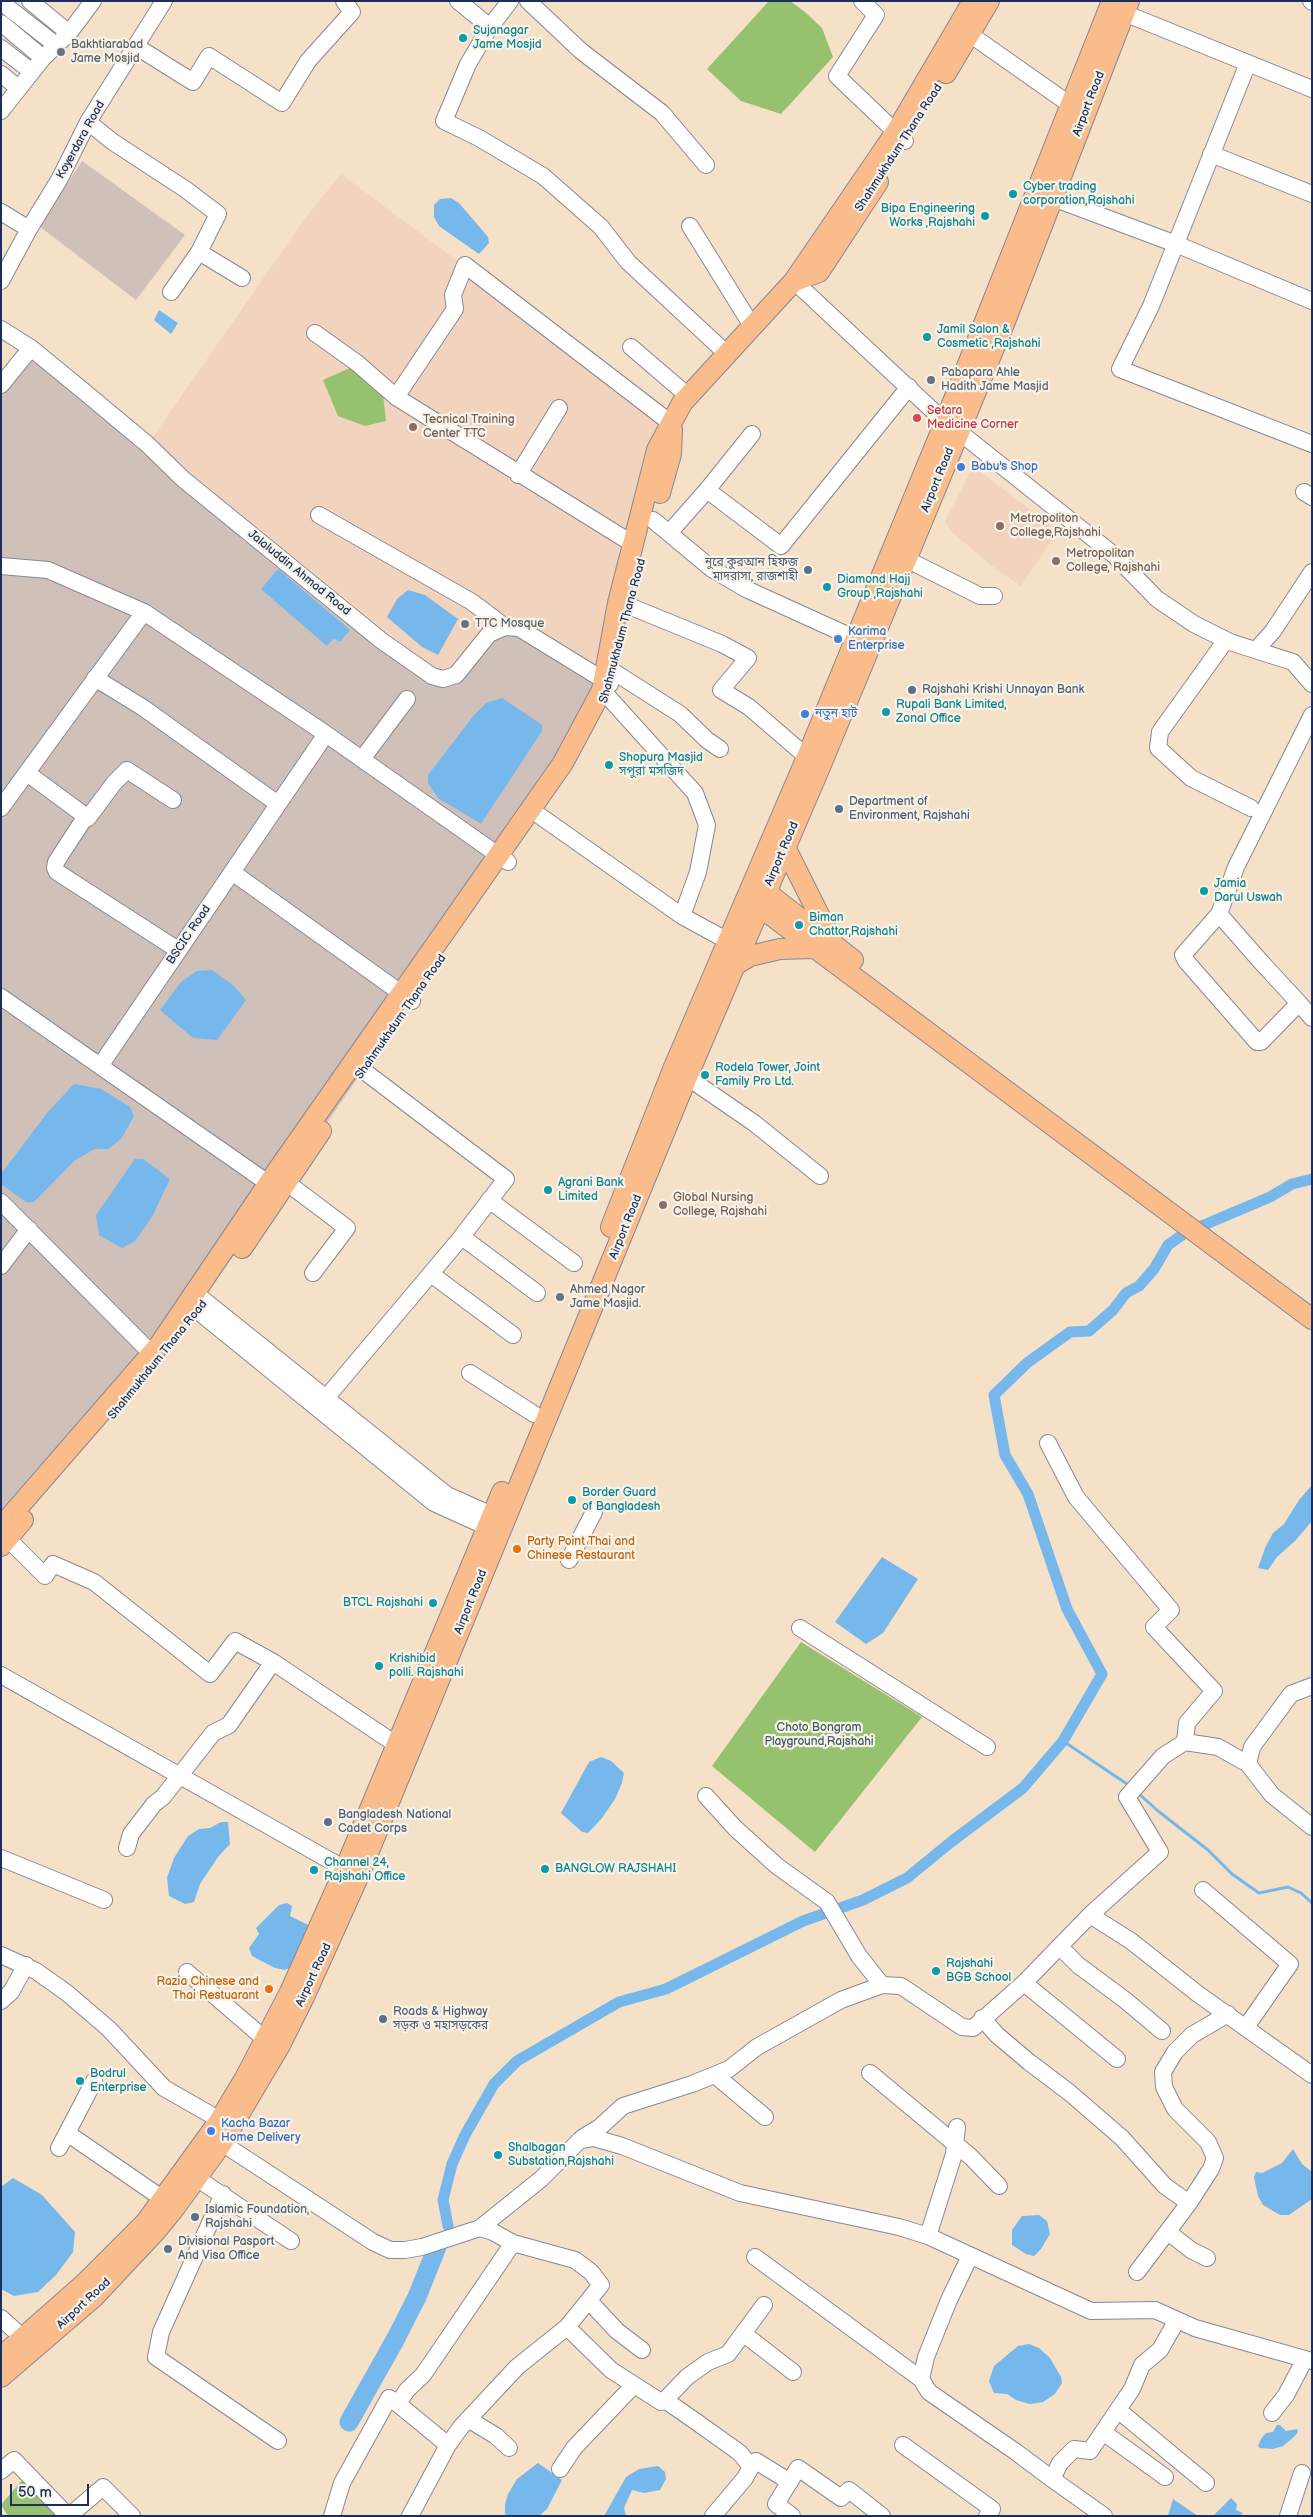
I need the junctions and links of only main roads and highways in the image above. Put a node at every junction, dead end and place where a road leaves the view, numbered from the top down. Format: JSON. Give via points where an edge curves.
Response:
{"nodes":[{"id":1,"x":973,"y":1,"type":"edge"},
{"id":2,"x":989,"y":1,"type":"edge"},
{"id":3,"x":1121,"y":5,"type":"edge"},
{"id":4,"x":965,"y":30,"type":"junction"},
{"id":5,"x":672,"y":424,"type":"junction"},
{"id":6,"x":952,"y":426,"type":"junction"},
{"id":7,"x":608,"y":685,"type":"junction"},
{"id":8,"x":785,"y":846,"type":"junction"},
{"id":9,"x":503,"y":859,"type":"junction"},
{"id":10,"x":763,"y":900,"type":"junction"},
{"id":11,"x":835,"y":946,"type":"junction"},
{"id":12,"x":814,"y":948,"type":"junction"},
{"id":13,"x":735,"y":965,"type":"junction"},
{"id":14,"x":407,"y":998,"type":"junction"},
{"id":15,"x":278,"y":1186,"type":"junction"},
{"id":16,"x":1185,"y":1217,"type":"junction"},
{"id":17,"x":1212,"y":1237,"type":"junction"},
{"id":18,"x":196,"y":1302,"type":"junction"},
{"id":19,"x":1312,"y":1303,"type":"edge"},
{"id":20,"x":1312,"y":1319,"type":"edge"},
{"id":21,"x":3,"y":1531,"type":"edge"},
{"id":22,"x":465,"y":1599,"type":"junction"},
{"id":23,"x":1,"y":2356,"type":"edge"},
{"id":24,"x":1,"y":2377,"type":"edge"}],
"edges":[{"from":1,"to":4,"type":"main road","name":"Shahmukhdum Thana Road"},
{"from":2,"to":4,"type":"main road","name":"Shahmukhdum Thana Road"},
{"from":3,"to":6,"type":"main road","name":"Airport Road","via":[[1072,106]]},
{"from":3,"to":6,"type":"main road","name":"Airport Road","via":[[1053,198],[1004,324]]},
{"from":4,"to":5,"type":"main road","name":"Shahmukhdum Thana Road","via":[[900,136],[794,281],[687,395]]},
{"from":5,"to":7,"type":"main road","name":"Shahmukhdum Thana Road","via":[[671,454]]},
{"from":5,"to":7,"type":"main road","name":"Shahmukhdum Thana Road","via":[[657,450],[618,603]]},
{"from":6,"to":8,"type":"main road","name":"Airport Road","via":[[906,559]]},
{"from":6,"to":22,"type":"main road","name":"Airport Road","via":[[856,639],[674,1067],[489,1521]]},
{"from":7,"to":9,"type":"main road","name":"Shahmukhdum Thana Road"},
{"from":7,"to":9,"type":"main road","name":"Shahmukhdum Thana Road","via":[[573,770]]},
{"from":8,"to":10,"type":"main road","name":"Airport Road"},
{"from":8,"to":11,"type":"main road"},
{"from":9,"to":14,"type":"main road","name":"Shahmukhdum Thana Road"},
{"from":10,"to":11,"type":"main road"},
{"from":10,"to":12,"type":"main road"},
{"from":10,"to":13,"type":"main road","name":"Airport Road"},
{"from":11,"to":16,"type":"main road"},
{"from":12,"to":13,"type":"main road","via":[[765,952]]},
{"from":12,"to":16,"type":"main road"},
{"from":13,"to":22,"type":"main road","name":"Airport Road"},
{"from":14,"to":15,"type":"main road","name":"Shahmukhdum Thana Road"},
{"from":14,"to":15,"type":"main road","name":"Shahmukhdum Thana Road","via":[[364,1071]]},
{"from":15,"to":18,"type":"main road","name":"Shahmukhdum Thana Road"},
{"from":16,"to":17,"type":"main road"},
{"from":17,"to":19,"type":"main road"},
{"from":17,"to":20,"type":"main road"},
{"from":18,"to":21,"type":"main road","name":"Shahmukhdum Thana Road"},
{"from":18,"to":21,"type":"main road","name":"Shahmukhdum Thana Road","via":[[161,1359]]},
{"from":22,"to":23,"type":"main road","name":"Airport Road","via":[[397,1745],[290,1992],[220,2120],[146,2222],[84,2284]]},
{"from":22,"to":24,"type":"main road","name":"Airport Road","via":[[359,1875],[279,2047],[222,2143],[155,2232],[94,2297]]}]}
